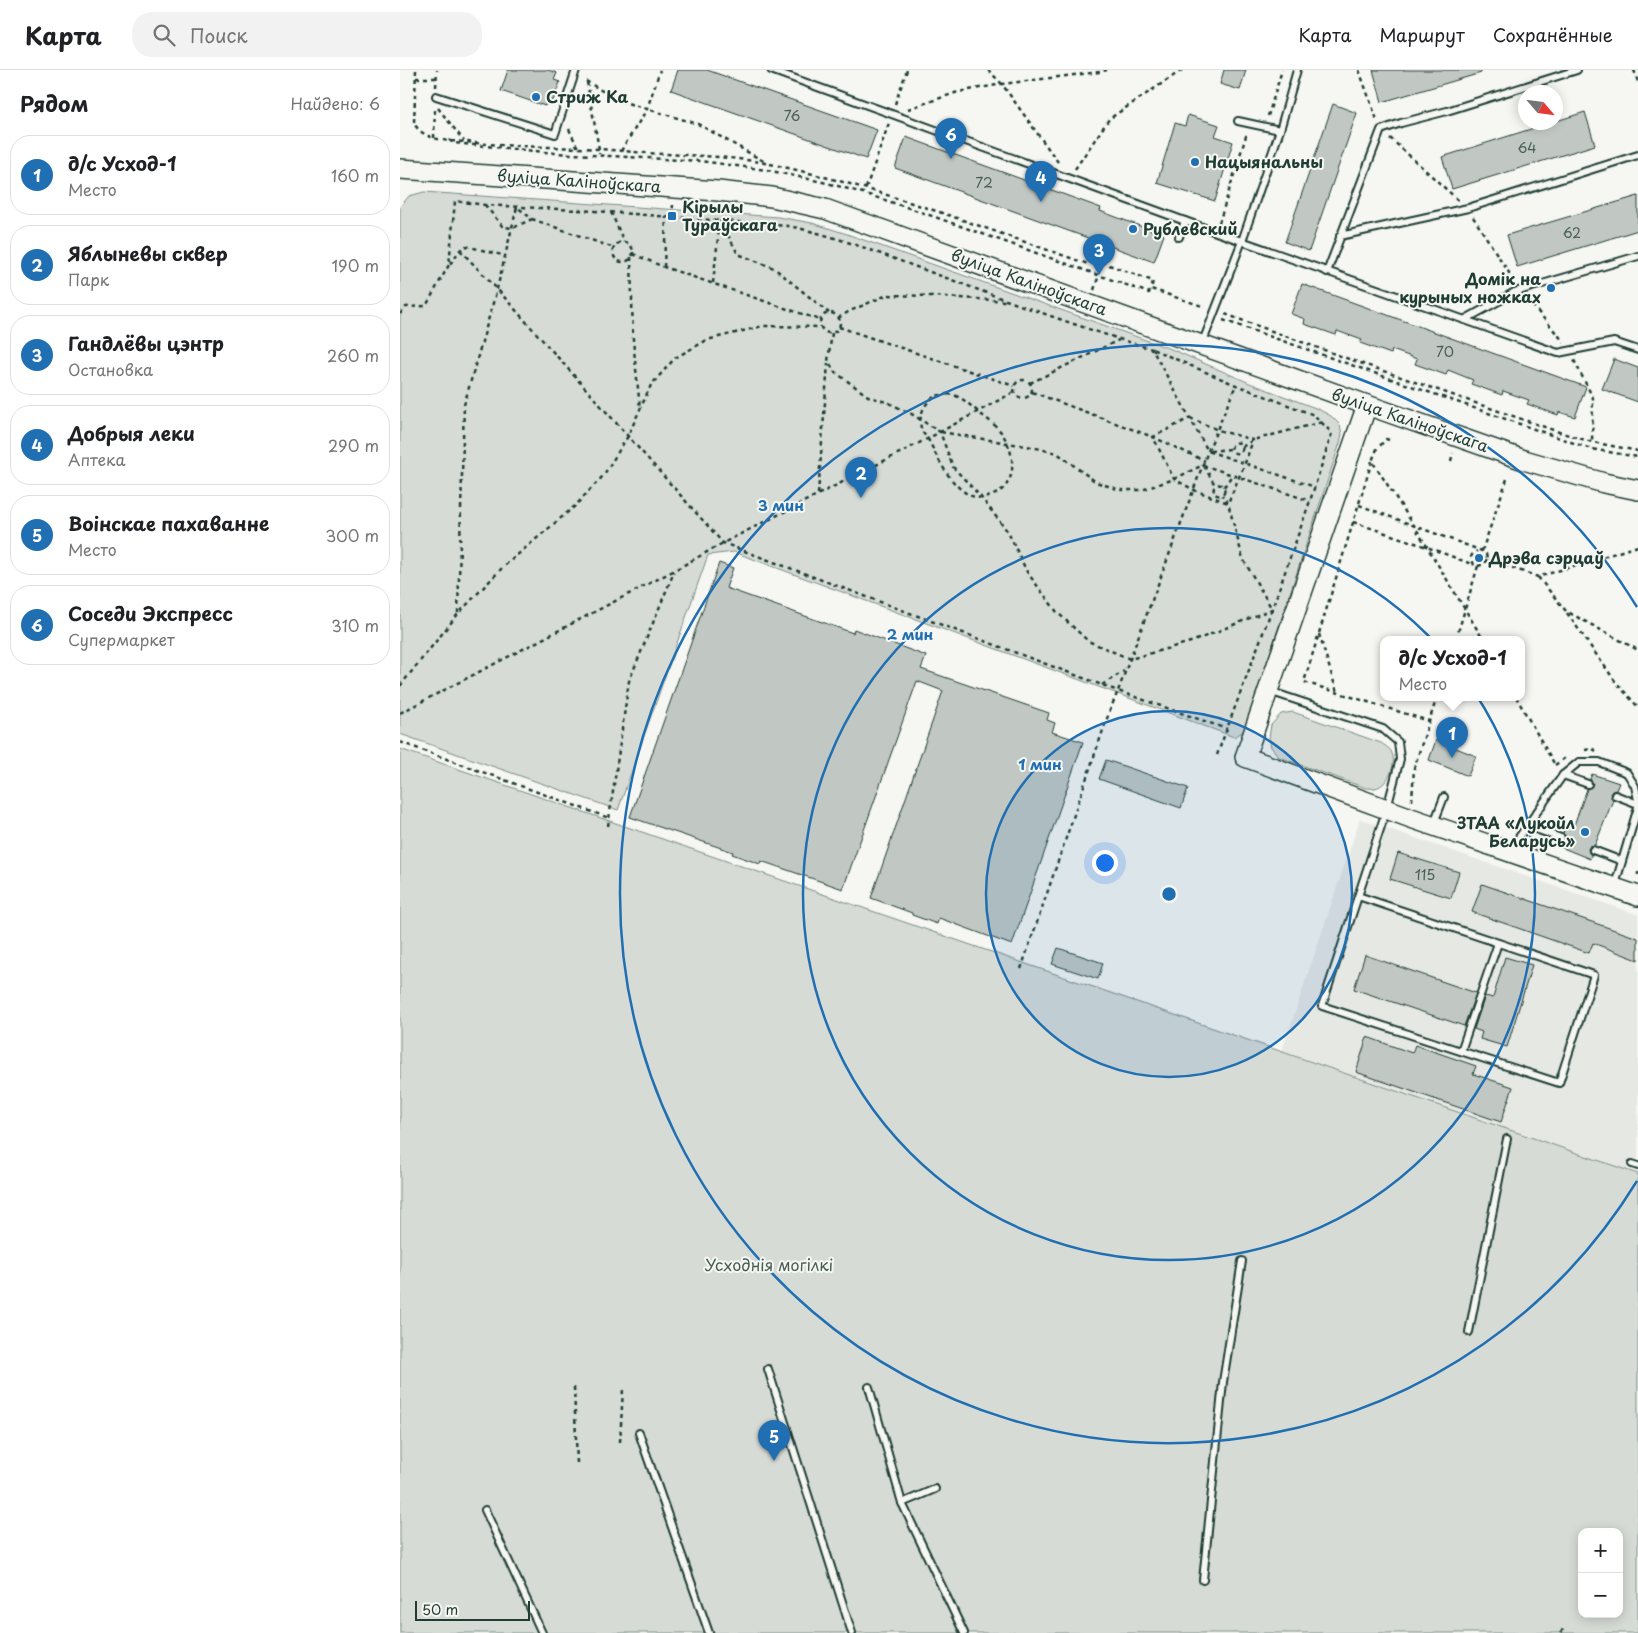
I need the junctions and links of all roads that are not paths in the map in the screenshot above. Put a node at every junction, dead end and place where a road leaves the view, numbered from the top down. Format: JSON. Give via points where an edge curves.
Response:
{"nodes":[{"id":1,"x":771,"y":70,"type":"edge"},
{"id":2,"x":1577,"y":70,"type":"edge"},
{"id":3,"x":1298,"y":71,"type":"edge"},
{"id":4,"x":575,"y":72,"type":"edge"},
{"id":5,"x":436,"y":96,"type":"dead end"},
{"id":6,"x":1238,"y":120,"type":"dead end"},
{"id":7,"x":1280,"y":130,"type":"junction"},
{"id":8,"x":1638,"y":155,"type":"edge"},
{"id":9,"x":400,"y":169,"type":"edge"},
{"id":10,"x":1185,"y":221,"type":"junction"},
{"id":11,"x":1340,"y":236,"type":"junction"},
{"id":12,"x":1179,"y":237,"type":"dead end"},
{"id":13,"x":1242,"y":241,"type":"junction"},
{"id":14,"x":1638,"y":256,"type":"edge"},
{"id":15,"x":1327,"y":272,"type":"junction"},
{"id":16,"x":1464,"y":320,"type":"junction"},
{"id":17,"x":1201,"y":345,"type":"junction"},
{"id":18,"x":1638,"y":350,"type":"edge"},
{"id":19,"x":1367,"y":405,"type":"junction"},
{"id":20,"x":1638,"y":490,"type":"edge"},
{"id":21,"x":1268,"y":690,"type":"junction"},
{"id":22,"x":1563,"y":775,"type":"junction"},
{"id":23,"x":1588,"y":784,"type":"dead end"},
{"id":24,"x":1615,"y":795,"type":"dead end"},
{"id":25,"x":1444,"y":797,"type":"dead end"},
{"id":26,"x":1638,"y":804,"type":"edge"},
{"id":27,"x":1387,"y":808,"type":"junction"},
{"id":28,"x":1434,"y":825,"type":"junction"},
{"id":29,"x":1527,"y":826,"type":"junction"},
{"id":30,"x":1561,"y":838,"type":"dead end"},
{"id":31,"x":1593,"y":850,"type":"dead end"},
{"id":32,"x":1509,"y":851,"type":"junction"},
{"id":33,"x":1622,"y":860,"type":"junction"},
{"id":34,"x":1614,"y":887,"type":"junction"},
{"id":35,"x":1358,"y":896,"type":"junction"},
{"id":36,"x":1638,"y":896,"type":"edge"},
{"id":37,"x":1498,"y":944,"type":"junction"},
{"id":38,"x":1461,"y":1051,"type":"junction"},
{"id":39,"x":1507,"y":1139,"type":"dead end"},
{"id":40,"x":1242,"y":1261,"type":"dead end"},
{"id":41,"x":1469,"y":1332,"type":"dead end"},
{"id":42,"x":768,"y":1369,"type":"dead end"},
{"id":43,"x":869,"y":1387,"type":"dead end"},
{"id":44,"x":639,"y":1433,"type":"dead end"},
{"id":45,"x":935,"y":1489,"type":"dead end"},
{"id":46,"x":902,"y":1503,"type":"junction"},
{"id":47,"x":485,"y":1510,"type":"dead end"},
{"id":48,"x":1202,"y":1580,"type":"dead end"},
{"id":49,"x":542,"y":1633,"type":"edge"},
{"id":50,"x":710,"y":1633,"type":"edge"},
{"id":51,"x":852,"y":1633,"type":"edge"},
{"id":52,"x":964,"y":1633,"type":"edge"}],
"edges":[{"from":1,"to":10,"type":"lane"},
{"from":2,"to":11,"type":"lane","via":[[1381,130]]},
{"from":3,"to":7,"type":"lane"},
{"from":4,"to":5,"type":"lane","via":[[555,134]]},
{"from":6,"to":7,"type":"lane"},
{"from":7,"to":13,"type":"lane"},
{"from":8,"to":11,"type":"lane","via":[[1468,208]]},
{"from":9,"to":17,"type":"main road","name":"вуліца Каліноўскага","via":[[718,191],[798,202],[847,216]]},
{"from":10,"to":12,"type":"lane"},
{"from":10,"to":13,"type":"lane"},
{"from":11,"to":15,"type":"lane"},
{"from":13,"to":15,"type":"lane"},
{"from":13,"to":17,"type":"lane"},
{"from":14,"to":16,"type":"lane","via":[[1520,290]]},
{"from":15,"to":16,"type":"lane"},
{"from":16,"to":18,"type":"lane","via":[[1558,353],[1614,342]]},
{"from":17,"to":19,"type":"main road","name":"вуліца Каліноўскага"},
{"from":19,"to":20,"type":"main road","name":"вуліца Каліноўскага","via":[[1524,460]]},
{"from":19,"to":21,"type":"main road"},
{"from":21,"to":27,"type":"lane","via":[[1384,730],[1398,742],[1400,759]]},
{"from":21,"to":27,"type":"main road","via":[[1245,757]]},
{"from":22,"to":23,"type":"lane"},
{"from":22,"to":26,"type":"lane","via":[[1579,762],[1599,762],[1627,772],[1635,786]]},
{"from":22,"to":29,"type":"lane"},
{"from":24,"to":26,"type":"lane"},
{"from":25,"to":28,"type":"lane"},
{"from":26,"to":33,"type":"lane"},
{"from":27,"to":28,"type":"main road"},
{"from":27,"to":35,"type":"lane"},
{"from":28,"to":32,"type":"main road"},
{"from":29,"to":30,"type":"lane"},
{"from":29,"to":32,"type":"lane"},
{"from":31,"to":33,"type":"lane"},
{"from":32,"to":34,"type":"main road"},
{"from":33,"to":34,"type":"lane"},
{"from":34,"to":36,"type":"main road"},
{"from":35,"to":37,"type":"lane"},
{"from":35,"to":38,"type":"lane","via":[[1322,1006]]},
{"from":37,"to":38,"type":"lane"},
{"from":37,"to":38,"type":"lane","via":[[1594,975],[1559,1083]]},
{"from":39,"to":41,"type":"lane"},
{"from":40,"to":48,"type":"lane","via":[[1223,1382]]},
{"from":42,"to":51,"type":"lane"},
{"from":43,"to":46,"type":"lane"},
{"from":44,"to":50,"type":"lane"},
{"from":45,"to":46,"type":"lane"},
{"from":46,"to":52,"type":"lane"},
{"from":47,"to":49,"type":"lane"}]}
